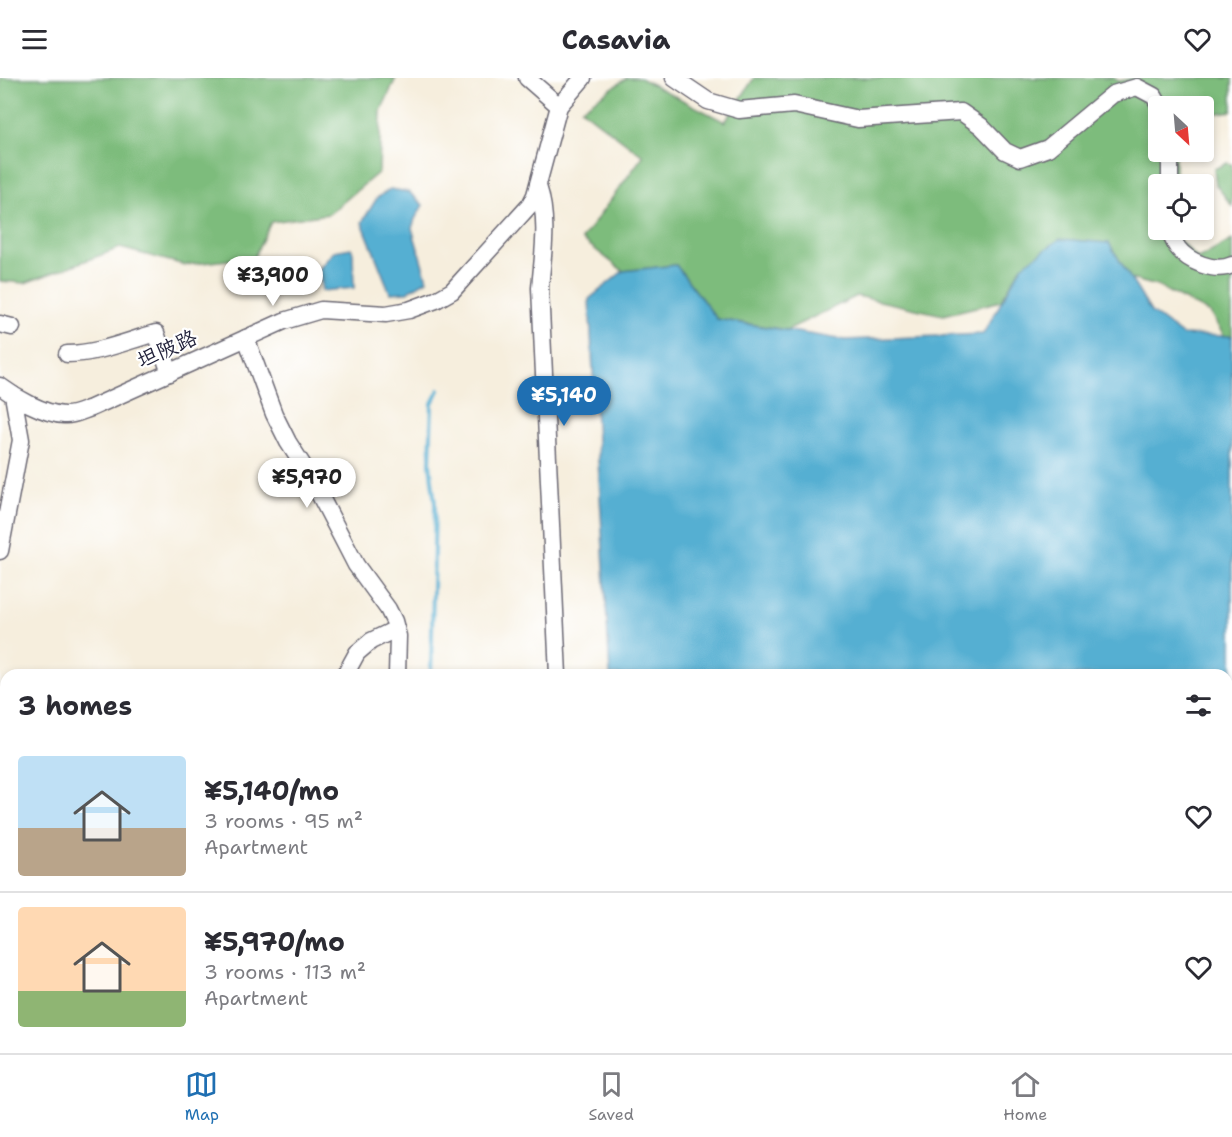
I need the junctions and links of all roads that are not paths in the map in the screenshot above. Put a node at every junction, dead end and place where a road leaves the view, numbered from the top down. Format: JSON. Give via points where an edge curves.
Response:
{"nodes":[{"id":1,"x":527,"y":78,"type":"edge"},
{"id":2,"x":583,"y":78,"type":"edge"},
{"id":3,"x":675,"y":78,"type":"edge"},
{"id":4,"x":1154,"y":96,"type":"edge"},
{"id":5,"x":559,"y":106,"type":"junction"},
{"id":6,"x":538,"y":186,"type":"junction"},
{"id":7,"x":1174,"y":240,"type":"edge"},
{"id":8,"x":1232,"y":265,"type":"edge"},
{"id":9,"x":246,"y":338,"type":"junction"},
{"id":10,"x":67,"y":354,"type":"dead end"},
{"id":11,"x":170,"y":373,"type":"junction"},
{"id":12,"x":6,"y":391,"type":"edge"},
{"id":13,"x":0,"y":551,"type":"edge"},
{"id":14,"x":396,"y":629,"type":"junction"},
{"id":15,"x":348,"y":669,"type":"edge"},
{"id":16,"x":397,"y":669,"type":"edge"},
{"id":17,"x":558,"y":669,"type":"edge"}],
"edges":[{"from":1,"to":5,"type":"street"},
{"from":2,"to":5,"type":"street"},
{"from":3,"to":4,"type":"street","via":[[708,101],[740,110],[794,105],[858,119],[961,112],[981,126],[1005,152],[1020,158],[1048,148],[1113,94],[1137,87]]},
{"from":5,"to":6,"type":"street","name":"坦陂路"},
{"from":6,"to":9,"type":"street","name":"坦陂路","via":[[530,205],[452,291],[436,300],[386,314],[314,311]]},
{"from":6,"to":17,"type":"street","via":[[544,204],[540,288]]},
{"from":7,"to":8,"type":"street","via":[[1200,265]]},
{"from":9,"to":11,"type":"street","name":"坦陂路"},
{"from":9,"to":14,"type":"street","via":[[288,442],[356,565],[388,609]]},
{"from":10,"to":11,"type":"street","via":[[156,333]]},
{"from":11,"to":12,"type":"street","name":"坦陂路","via":[[73,415],[62,415]]},
{"from":12,"to":13,"type":"street","via":[[21,440]]},
{"from":14,"to":15,"type":"street","via":[[371,640],[357,652]]},
{"from":14,"to":16,"type":"street"}]}
